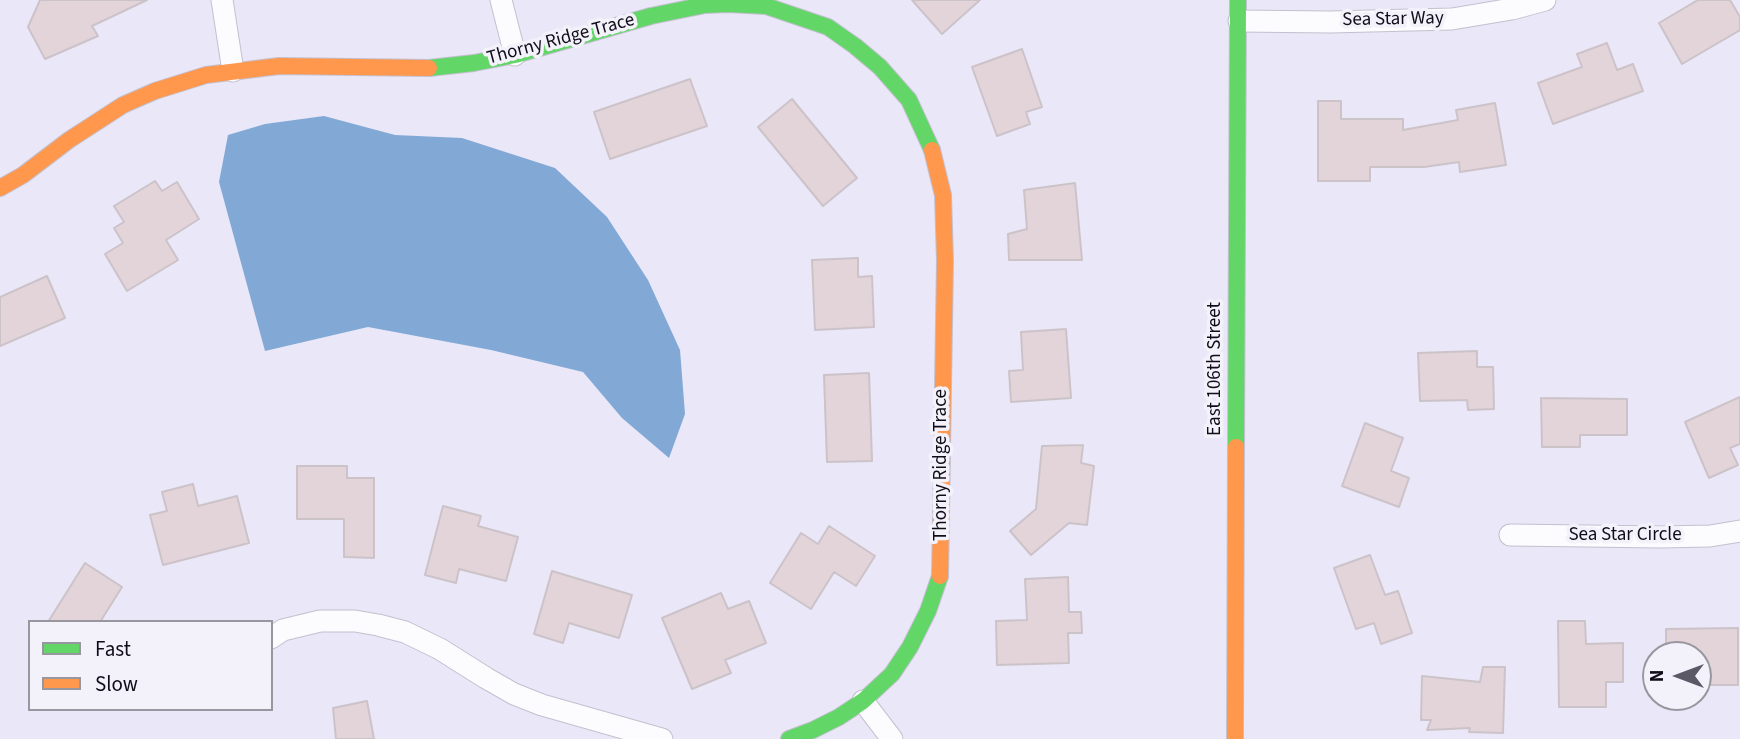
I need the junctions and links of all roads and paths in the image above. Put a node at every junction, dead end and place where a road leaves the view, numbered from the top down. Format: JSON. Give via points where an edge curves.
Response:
{"nodes":[{"id":1,"x":222,"y":0,"type":"edge"},
{"id":2,"x":502,"y":0,"type":"edge"},
{"id":3,"x":1545,"y":0,"type":"edge"},
{"id":4,"x":1238,"y":11,"type":"edge"},
{"id":5,"x":515,"y":55,"type":"junction"},
{"id":6,"x":233,"y":71,"type":"junction"},
{"id":7,"x":0,"y":188,"type":"edge"},
{"id":8,"x":1740,"y":531,"type":"edge"},
{"id":9,"x":1510,"y":535,"type":"dead end"},
{"id":10,"x":273,"y":637,"type":"edge"},
{"id":11,"x":863,"y":701,"type":"junction"},
{"id":12,"x":607,"y":732,"type":"edge"},
{"id":13,"x":662,"y":739,"type":"edge"},
{"id":14,"x":789,"y":739,"type":"edge"},
{"id":15,"x":892,"y":739,"type":"edge"},
{"id":16,"x":1235,"y":739,"type":"edge"}],
"edges":[{"from":1,"to":6,"type":"street"},
{"from":2,"to":5,"type":"street"},
{"from":3,"to":4,"type":"street","name":"Sea Star Way","via":[[1452,19],[1330,22]]},
{"from":4,"to":16,"type":"street","name":"East 106th Street"},
{"from":5,"to":6,"type":"street","name":"Thorny Ridge Trace","via":[[433,68],[279,66]]},
{"from":5,"to":11,"type":"street","name":"Thorny Ridge Trace","via":[[705,5],[766,6],[828,27],[880,66],[909,100],[932,151],[943,195],[941,574],[910,648],[892,674]]},
{"from":6,"to":7,"type":"street","name":"Thorny Ridge Trace","via":[[206,75],[123,105]]},
{"from":8,"to":9,"type":"street","name":"Sea Star Circle","via":[[1660,537]]},
{"from":10,"to":12,"type":"street","via":[[320,621],[355,621],[405,632],[514,694]]},
{"from":11,"to":14,"type":"street","name":"Thorny Ridge Trace","via":[[839,718]]},
{"from":11,"to":15,"type":"street"},
{"from":12,"to":13,"type":"street"}]}
